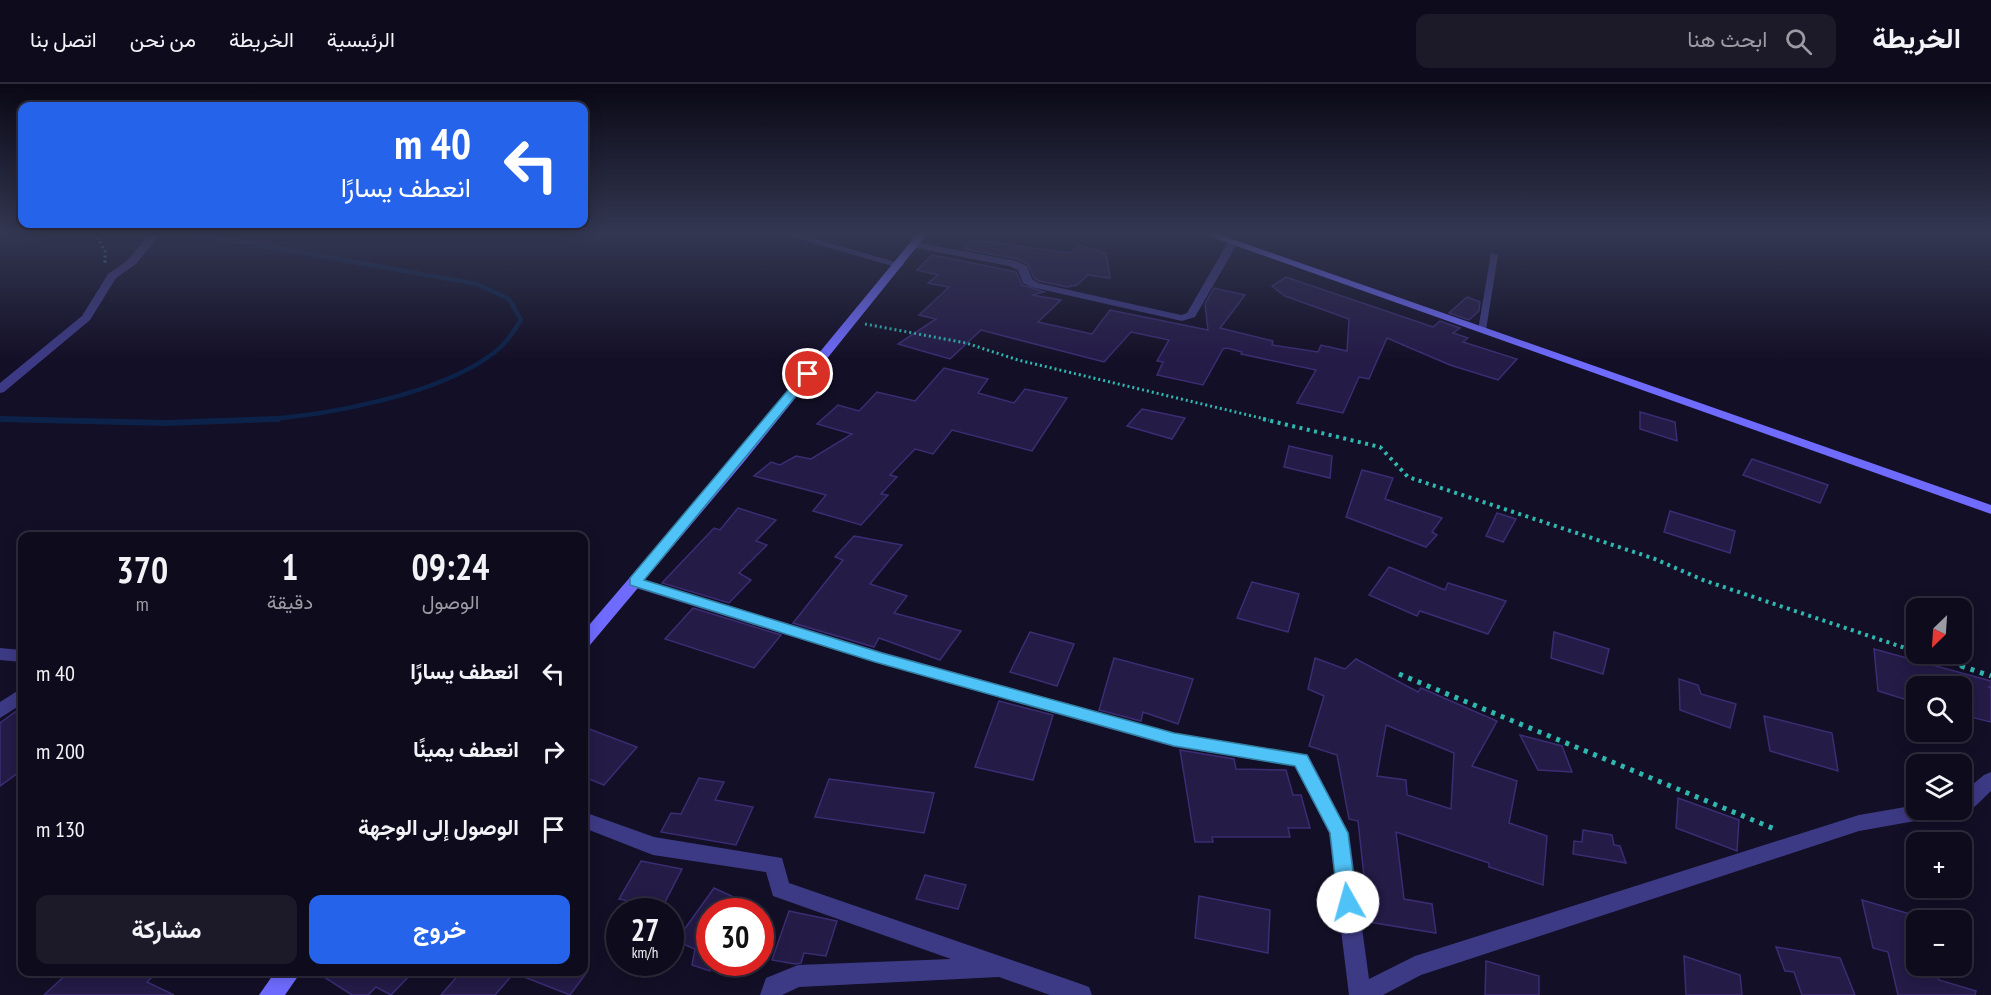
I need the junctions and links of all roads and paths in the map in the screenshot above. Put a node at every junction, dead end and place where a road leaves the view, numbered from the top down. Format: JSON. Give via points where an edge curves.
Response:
{"nodes":[{"id":1,"x":112,"y":276,"type":"edge"},
{"id":2,"x":891,"y":276,"type":"edge"},
{"id":3,"x":1026,"y":276,"type":"edge"},
{"id":4,"x":1214,"y":276,"type":"edge"},
{"id":5,"x":1324,"y":276,"type":"edge"},
{"id":6,"x":1491,"y":276,"type":"edge"},
{"id":7,"x":851,"y":322,"type":"junction"},
{"id":8,"x":1482,"y":330,"type":"junction"},
{"id":9,"x":0,"y":389,"type":"edge"},
{"id":10,"x":1991,"y":510,"type":"edge"},
{"id":11,"x":635,"y":582,"type":"junction"},
{"id":12,"x":588,"y":636,"type":"edge"},
{"id":13,"x":1906,"y":648,"type":"edge"},
{"id":14,"x":0,"y":654,"type":"edge"},
{"id":15,"x":18,"y":656,"type":"edge"},
{"id":16,"x":1954,"y":664,"type":"edge"},
{"id":17,"x":1399,"y":674,"type":"dead end"},
{"id":18,"x":1991,"y":676,"type":"edge"},
{"id":19,"x":18,"y":698,"type":"edge"},
{"id":20,"x":0,"y":711,"type":"edge"},
{"id":21,"x":1991,"y":780,"type":"edge"},
{"id":22,"x":1972,"y":796,"type":"edge"},
{"id":23,"x":1906,"y":815,"type":"edge"},
{"id":24,"x":588,"y":822,"type":"edge"},
{"id":25,"x":1803,"y":841,"type":"junction"},
{"id":26,"x":1004,"y":968,"type":"junction"},
{"id":27,"x":287,"y":976,"type":"edge"},
{"id":28,"x":270,"y":995,"type":"edge"},
{"id":29,"x":771,"y":995,"type":"edge"},
{"id":30,"x":1082,"y":995,"type":"edge"},
{"id":31,"x":1361,"y":995,"type":"edge"}],
"edges":[{"from":1,"to":9,"type":"street","via":[[86,318]]},
{"from":2,"to":7,"type":"main road"},
{"from":3,"to":4,"type":"street","via":[[1035,285],[1182,318],[1191,315]]},
{"from":5,"to":8,"type":"main road"},
{"from":6,"to":8,"type":"lane"},
{"from":7,"to":11,"type":"main road"},
{"from":7,"to":13,"type":"path","via":[[966,343],[1018,360],[1380,447],[1408,477]]},
{"from":8,"to":10,"type":"main road"},
{"from":11,"to":12,"type":"main road"},
{"from":11,"to":31,"type":"street","via":[[880,658],[1174,740],[1301,760],[1339,833]]},
{"from":14,"to":15,"type":"street"},
{"from":16,"to":18,"type":"path"},
{"from":17,"to":25,"type":"path"},
{"from":19,"to":20,"type":"street"},
{"from":21,"to":22,"type":"street"},
{"from":23,"to":25,"type":"street","via":[[1859,823]]},
{"from":24,"to":26,"type":"street","via":[[653,846],[775,864],[780,889]]},
{"from":25,"to":31,"type":"street","via":[[1415,966]]},
{"from":26,"to":29,"type":"street","via":[[798,976],[774,986]]},
{"from":26,"to":30,"type":"street"},
{"from":27,"to":28,"type":"main road"}]}
